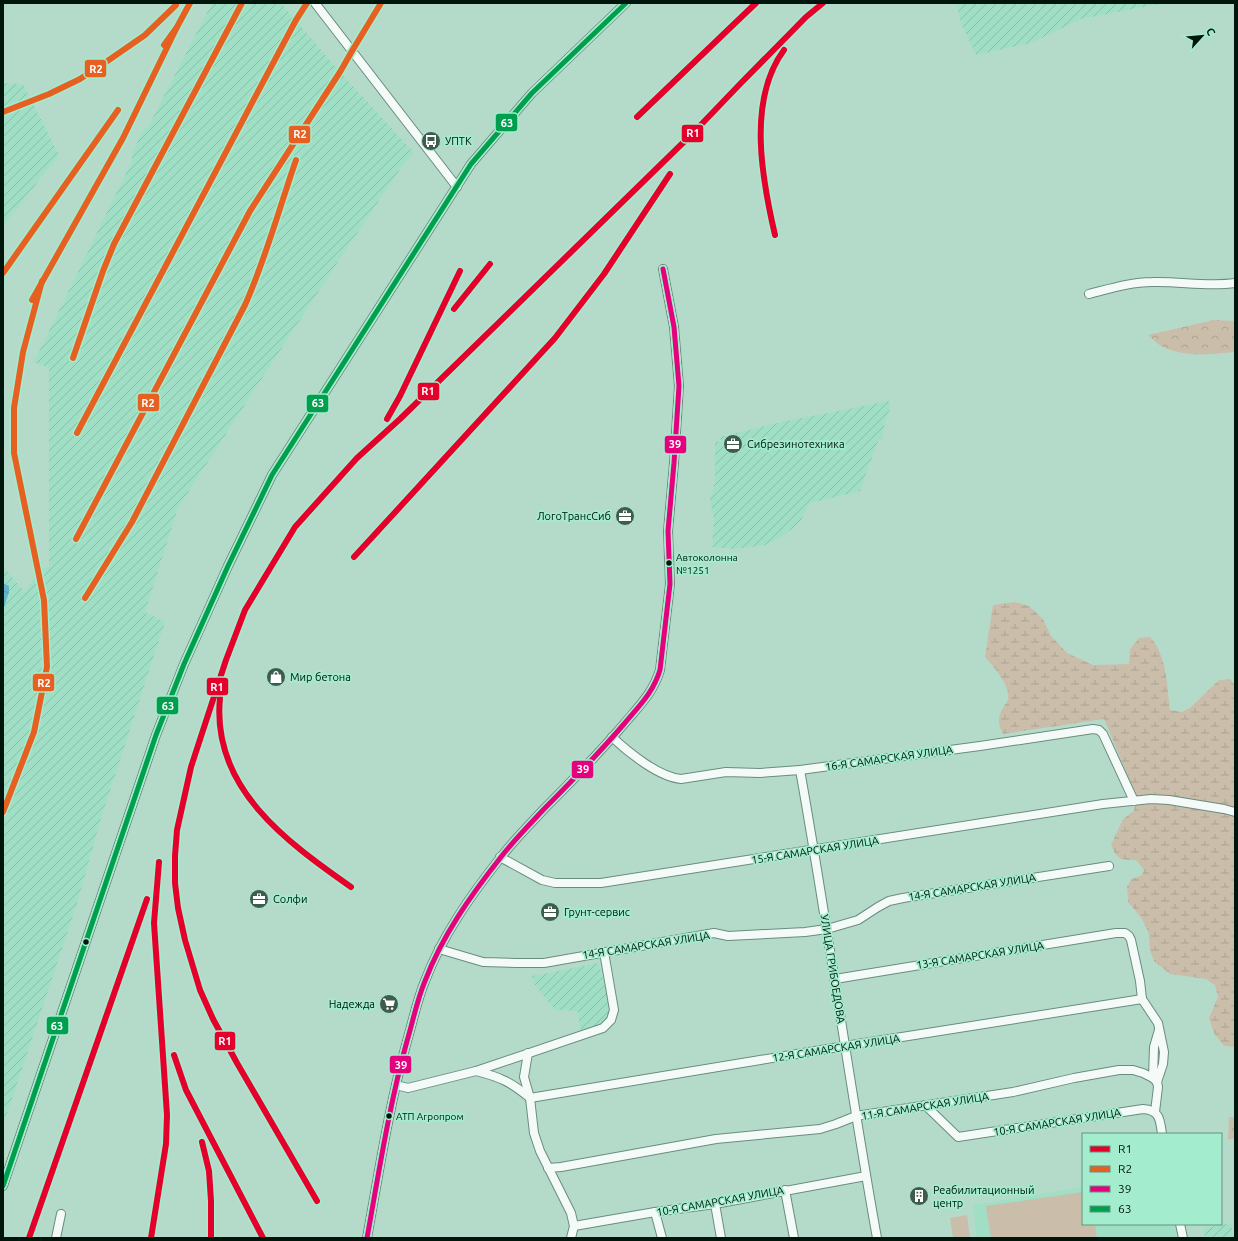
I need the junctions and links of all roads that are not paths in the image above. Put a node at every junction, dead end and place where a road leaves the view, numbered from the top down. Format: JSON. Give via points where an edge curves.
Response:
{"nodes":[{"id":1,"x":315,"y":3,"type":"edge"},
{"id":2,"x":626,"y":3,"type":"edge"},
{"id":3,"x":457,"y":187,"type":"junction"},
{"id":4,"x":663,"y":269,"type":"dead end"},
{"id":5,"x":1235,"y":283,"type":"edge"},
{"id":6,"x":1088,"y":294,"type":"dead end"},
{"id":7,"x":612,"y":737,"type":"junction"},
{"id":8,"x":800,"y":770,"type":"junction"},
{"id":9,"x":1134,"y":801,"type":"junction"},
{"id":10,"x":1235,"y":812,"type":"edge"},
{"id":11,"x":815,"y":850,"type":"junction"},
{"id":12,"x":500,"y":858,"type":"junction"},
{"id":13,"x":1109,"y":866,"type":"dead end"},
{"id":14,"x":827,"y":929,"type":"junction"},
{"id":15,"x":439,"y":949,"type":"junction"},
{"id":16,"x":604,"y":952,"type":"junction"},
{"id":17,"x":835,"y":979,"type":"junction"},
{"id":18,"x":1142,"y":999,"type":"junction"},
{"id":19,"x":845,"y":1046,"type":"junction"},
{"id":20,"x":528,"y":1053,"type":"junction"},
{"id":21,"x":476,"y":1071,"type":"junction"},
{"id":22,"x":1155,"y":1080,"type":"junction"},
{"id":23,"x":396,"y":1084,"type":"junction"},
{"id":24,"x":530,"y":1098,"type":"junction"},
{"id":25,"x":925,"y":1105,"type":"junction"},
{"id":26,"x":1155,"y":1112,"type":"junction"},
{"id":27,"x":856,"y":1116,"type":"junction"},
{"id":28,"x":1162,"y":1133,"type":"edge"},
{"id":29,"x":548,"y":1168,"type":"junction"},
{"id":30,"x":866,"y":1176,"type":"junction"},
{"id":31,"x":3,"y":1186,"type":"edge"},
{"id":32,"x":784,"y":1190,"type":"junction"},
{"id":33,"x":715,"y":1204,"type":"junction"},
{"id":34,"x":654,"y":1212,"type":"junction"},
{"id":35,"x":61,"y":1214,"type":"dead end"},
{"id":36,"x":1180,"y":1225,"type":"edge"},
{"id":37,"x":574,"y":1226,"type":"junction"},
{"id":38,"x":56,"y":1238,"type":"edge"},
{"id":39,"x":367,"y":1238,"type":"edge"},
{"id":40,"x":571,"y":1238,"type":"edge"},
{"id":41,"x":662,"y":1238,"type":"edge"},
{"id":42,"x":721,"y":1238,"type":"edge"},
{"id":43,"x":794,"y":1238,"type":"edge"},
{"id":44,"x":877,"y":1238,"type":"edge"},
{"id":45,"x":1183,"y":1238,"type":"edge"}],
"edges":[{"from":1,"to":3,"type":"street"},
{"from":2,"to":3,"type":"street","via":[[532,93],[471,164]]},
{"from":3,"to":31,"type":"street","via":[[272,475],[222,580],[184,664],[156,735]]},
{"from":4,"to":7,"type":"street","via":[[674,327],[678,386],[668,531],[670,584],[662,658],[656,682],[650,692]]},
{"from":5,"to":6,"type":"street","via":[[1152,282],[1124,285]]},
{"from":7,"to":8,"type":"street","name":"16-Я САМАРСКАЯ УЛИЦА","via":[[629,752],[663,774],[674,778],[726,772]]},
{"from":7,"to":12,"type":"street"},
{"from":8,"to":9,"type":"street","name":"16-Я САМАРСКАЯ УЛИЦА","via":[[1093,729],[1103,734]]},
{"from":8,"to":11,"type":"street","name":"УЛИЦА ГРИБОЕДОВА"},
{"from":9,"to":10,"type":"street","name":"15-Я САМАРСКАЯ УЛИЦА","via":[[1169,800]]},
{"from":9,"to":11,"type":"street","name":"15-Я САМАРСКАЯ УЛИЦА"},
{"from":11,"to":12,"type":"street","name":"15-Я САМАРСКАЯ УЛИЦА","via":[[601,883],[555,883],[542,880]]},
{"from":11,"to":14,"type":"street","name":"УЛИЦА ГРИБОЕДОВА"},
{"from":12,"to":15,"type":"street","via":[[462,911]]},
{"from":13,"to":14,"type":"street","name":"14-Я САМАРСКАЯ УЛИЦА","via":[[889,901],[858,920]]},
{"from":14,"to":16,"type":"street","name":"14-Я САМАРСКАЯ УЛИЦА","via":[[728,936],[714,934]]},
{"from":14,"to":17,"type":"street","name":"УЛИЦА ГРИБОЕДОВА"},
{"from":15,"to":16,"type":"street","name":"14-Я САМАРСКАЯ УЛИЦА","via":[[483,962],[516,964],[544,963]]},
{"from":15,"to":23,"type":"street","via":[[425,979]]},
{"from":16,"to":20,"type":"street","via":[[614,1010],[611,1020],[603,1028]]},
{"from":17,"to":18,"type":"street","name":"13-Я САМАРСКАЯ УЛИЦА","via":[[1125,933],[1131,940]]},
{"from":17,"to":19,"type":"street","name":"УЛИЦА ГРИБОЕДОВА"},
{"from":18,"to":19,"type":"street","name":"12-Я САМАРСКАЯ УЛИЦА"},
{"from":18,"to":22,"type":"street","via":[[1158,1023],[1164,1052],[1163,1064]]},
{"from":19,"to":24,"type":"street","name":"12-Я САМАРСКАЯ УЛИЦА"},
{"from":19,"to":27,"type":"street","name":"УЛИЦА ГРИБОЕДОВА"},
{"from":20,"to":21,"type":"street"},
{"from":20,"to":24,"type":"street","via":[[524,1077]]},
{"from":21,"to":23,"type":"street","via":[[408,1088]]},
{"from":21,"to":24,"type":"street","via":[[516,1086]]},
{"from":22,"to":25,"type":"street","name":"11-Я САМАРСКАЯ УЛИЦА","via":[[1138,1071],[1119,1070],[1013,1092]]},
{"from":22,"to":26,"type":"street","via":[[1158,1087]]},
{"from":23,"to":39,"type":"street"},
{"from":24,"to":29,"type":"street","via":[[534,1133]]},
{"from":25,"to":26,"type":"street","name":"10-Я САМАРСКАЯ УЛИЦА","via":[[958,1137],[1142,1109]]},
{"from":25,"to":27,"type":"street","name":"11-Я САМАРСКАЯ УЛИЦА"},
{"from":26,"to":28,"type":"street"},
{"from":27,"to":29,"type":"street","name":"11-Я САМАРСКАЯ УЛИЦА","via":[[820,1128],[716,1139]]},
{"from":27,"to":30,"type":"street","name":"УЛИЦА ГРИБОЕДОВА"},
{"from":29,"to":37,"type":"street","via":[[571,1213]]},
{"from":30,"to":32,"type":"street","name":"10-Я САМАРСКАЯ УЛИЦА"},
{"from":30,"to":44,"type":"street","name":"УЛИЦА ГРИБОЕДОВА"},
{"from":32,"to":33,"type":"street","name":"10-Я САМАРСКАЯ УЛИЦА"},
{"from":32,"to":43,"type":"street"},
{"from":33,"to":34,"type":"street","name":"10-Я САМАРСКАЯ УЛИЦА"},
{"from":33,"to":42,"type":"street"},
{"from":34,"to":37,"type":"street","name":"10-Я САМАРСКАЯ УЛИЦА"},
{"from":34,"to":41,"type":"street"},
{"from":35,"to":38,"type":"street"},
{"from":36,"to":45,"type":"street"},
{"from":37,"to":40,"type":"street"}]}
